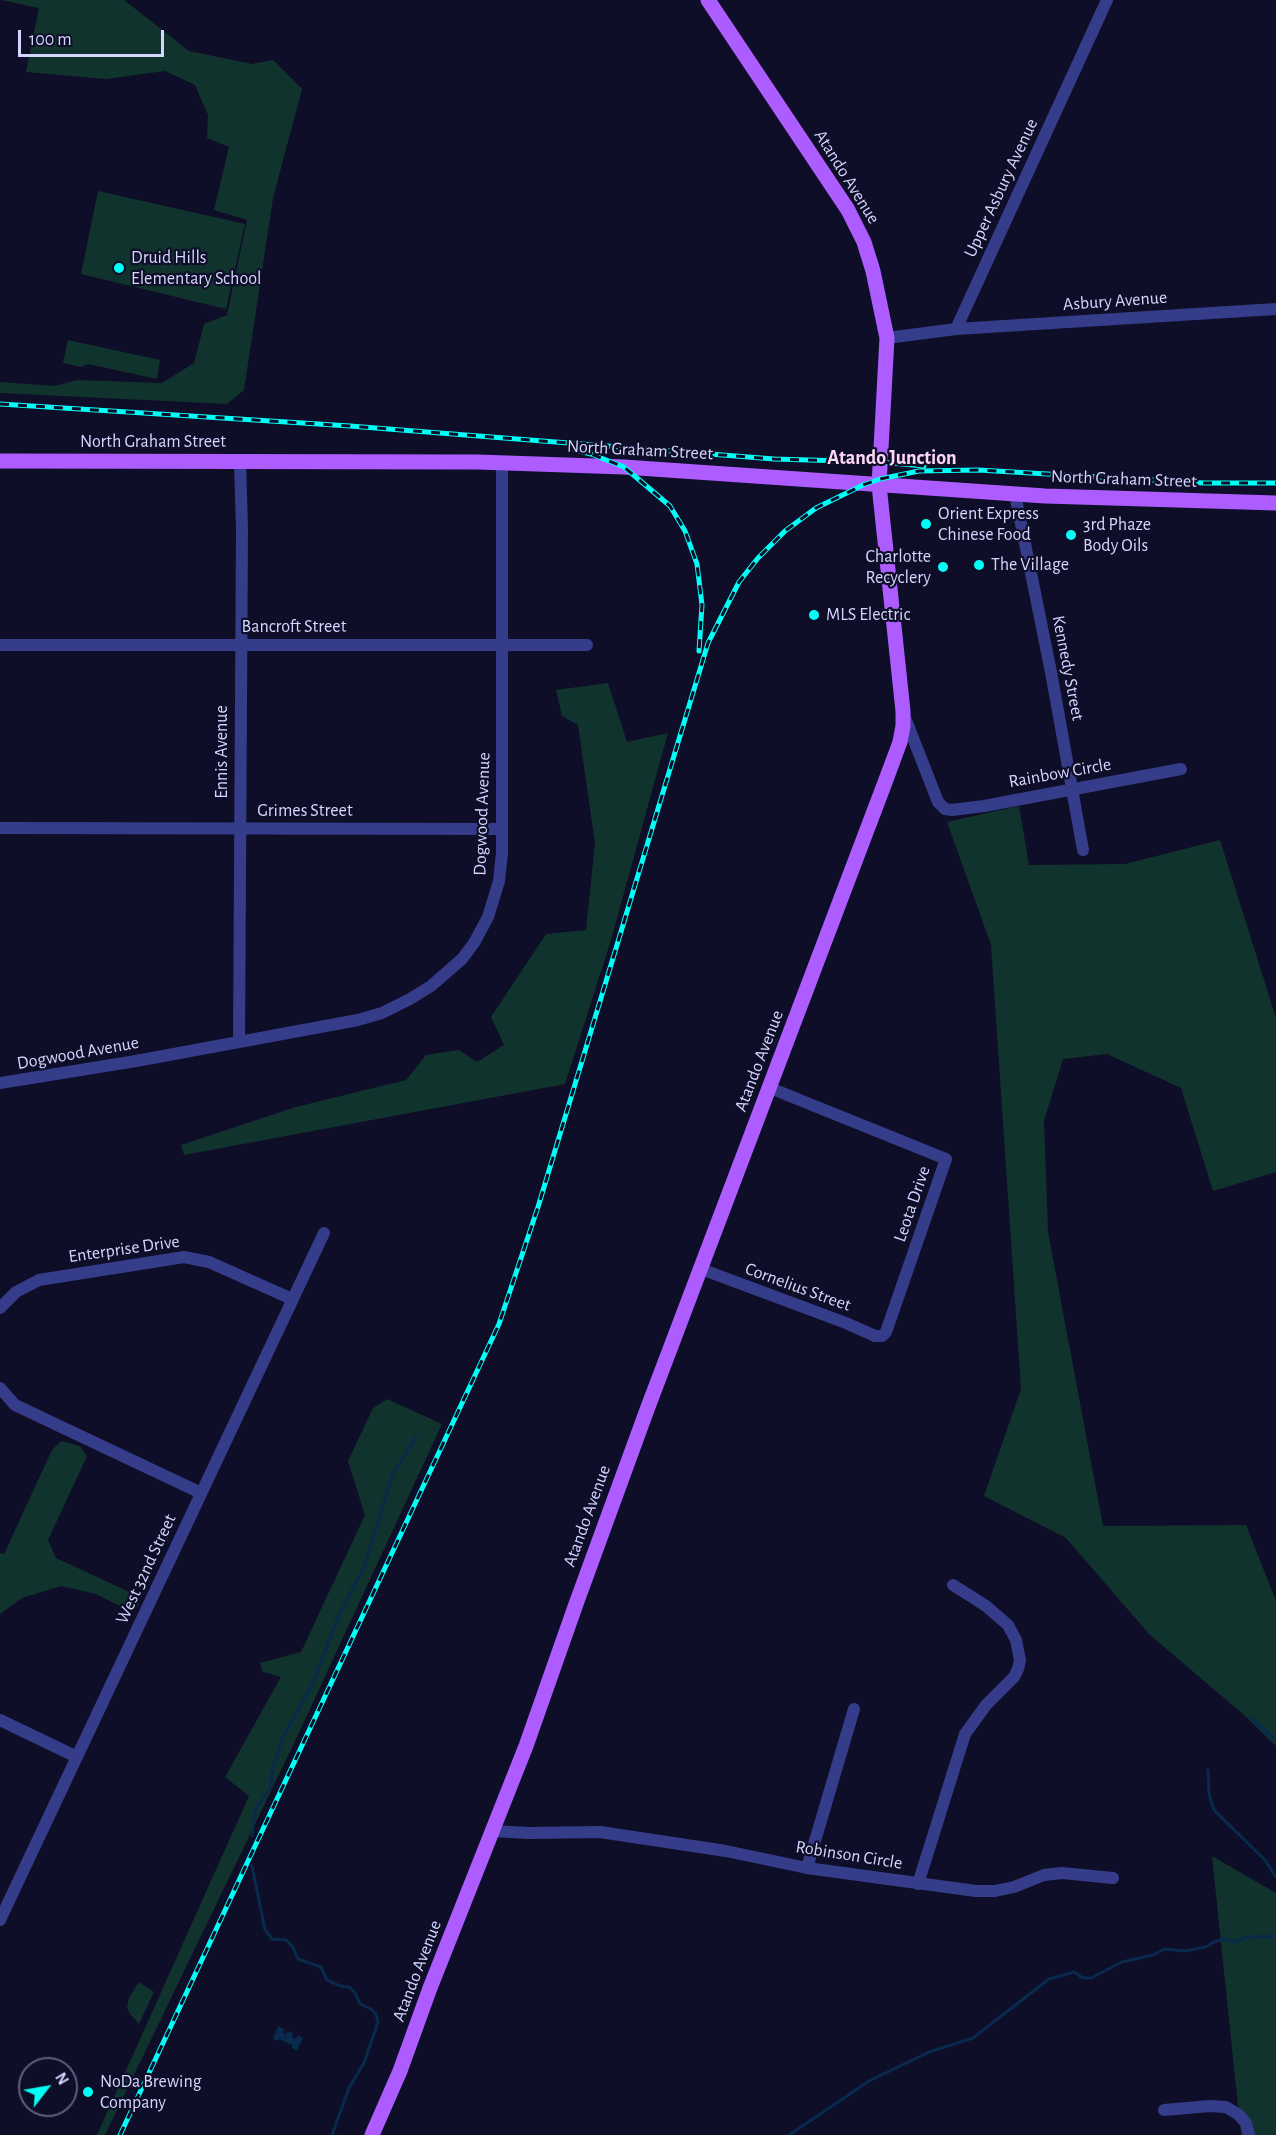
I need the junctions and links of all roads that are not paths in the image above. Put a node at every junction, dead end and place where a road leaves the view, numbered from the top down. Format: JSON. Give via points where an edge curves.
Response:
{"nodes":[{"id":1,"x":708,"y":0,"type":"edge"},
{"id":2,"x":1107,"y":0,"type":"edge"},
{"id":3,"x":1276,"y":309,"type":"edge"},
{"id":4,"x":956,"y":329,"type":"junction"},
{"id":5,"x":887,"y":338,"type":"junction"},
{"id":6,"x":0,"y":461,"type":"edge"},
{"id":7,"x":240,"y":461,"type":"junction"},
{"id":8,"x":502,"y":463,"type":"junction"},
{"id":9,"x":879,"y":485,"type":"junction"},
{"id":10,"x":1015,"y":494,"type":"junction"},
{"id":11,"x":1276,"y":503,"type":"edge"},
{"id":12,"x":502,"y":644,"type":"junction"},
{"id":13,"x":0,"y":645,"type":"edge"},
{"id":14,"x":241,"y":645,"type":"junction"},
{"id":15,"x":587,"y":645,"type":"dead end"},
{"id":16,"x":903,"y":711,"type":"junction"},
{"id":17,"x":1181,"y":769,"type":"dead end"},
{"id":18,"x":1072,"y":789,"type":"junction"},
{"id":19,"x":0,"y":828,"type":"edge"},
{"id":20,"x":240,"y":829,"type":"junction"},
{"id":21,"x":502,"y":829,"type":"junction"},
{"id":22,"x":1083,"y":850,"type":"dead end"},
{"id":23,"x":239,"y":1042,"type":"junction"},
{"id":24,"x":0,"y":1083,"type":"edge"},
{"id":25,"x":770,"y":1089,"type":"junction"},
{"id":26,"x":324,"y":1233,"type":"dead end"},
{"id":27,"x":701,"y":1269,"type":"junction"},
{"id":28,"x":291,"y":1299,"type":"junction"},
{"id":29,"x":0,"y":1308,"type":"edge"},
{"id":30,"x":882,"y":1336,"type":"joint"},
{"id":31,"x":0,"y":1388,"type":"edge"},
{"id":32,"x":201,"y":1493,"type":"junction"},
{"id":33,"x":953,"y":1585,"type":"dead end"},
{"id":34,"x":854,"y":1710,"type":"dead end"},
{"id":35,"x":0,"y":1720,"type":"edge"},
{"id":36,"x":77,"y":1757,"type":"junction"},
{"id":37,"x":493,"y":1831,"type":"junction"},
{"id":38,"x":807,"y":1868,"type":"junction"},
{"id":39,"x":1113,"y":1878,"type":"dead end"},
{"id":40,"x":918,"y":1884,"type":"junction"},
{"id":41,"x":0,"y":1920,"type":"edge"},
{"id":42,"x":1164,"y":2110,"type":"dead end"},
{"id":43,"x":372,"y":2135,"type":"edge"},
{"id":44,"x":1249,"y":2135,"type":"edge"}],
"edges":[{"from":1,"to":5,"type":"main road","name":"Atando Avenue","via":[[848,210],[873,271]]},
{"from":2,"to":4,"type":"street","name":"Upper Asbury Avenue"},
{"from":3,"to":4,"type":"street","name":"Asbury Avenue"},
{"from":4,"to":5,"type":"street"},
{"from":5,"to":9,"type":"main road","name":"Atando Avenue"},
{"from":6,"to":7,"type":"main road","name":"North Graham Street"},
{"from":7,"to":8,"type":"main road","name":"North Graham Street"},
{"from":7,"to":14,"type":"street","name":"Ennis Avenue"},
{"from":8,"to":9,"type":"main road","name":"North Graham Street","via":[[624,467]]},
{"from":8,"to":12,"type":"street","name":"Dogwood Avenue"},
{"from":9,"to":10,"type":"main road","name":"North Graham Street"},
{"from":9,"to":16,"type":"main road","name":"Atando Avenue"},
{"from":10,"to":11,"type":"main road","name":"North Graham Street"},
{"from":10,"to":18,"type":"street","name":"Kennedy Street"},
{"from":12,"to":14,"type":"street","name":"Bancroft Street"},
{"from":12,"to":15,"type":"street","name":"Bancroft Street"},
{"from":12,"to":21,"type":"street","name":"Dogwood Avenue"},
{"from":13,"to":14,"type":"street","name":"Bancroft Street"},
{"from":14,"to":20,"type":"street","name":"Ennis Avenue"},
{"from":16,"to":18,"type":"street","name":"Rainbow Circle","via":[[938,802],[945,809],[984,806]]},
{"from":16,"to":25,"type":"main road","name":"Atando Avenue","via":[[900,742]]},
{"from":17,"to":18,"type":"street","name":"Rainbow Circle"},
{"from":18,"to":22,"type":"street","name":"Kennedy Street"},
{"from":19,"to":20,"type":"street","name":"Grimes Street"},
{"from":20,"to":21,"type":"street","name":"Grimes Street"},
{"from":20,"to":23,"type":"street","name":"Ennis Avenue"},
{"from":21,"to":23,"type":"street","name":"Dogwood Avenue","via":[[500,874],[488,916],[474,943],[444,976],[382,1013]]},
{"from":23,"to":24,"type":"street","name":"Dogwood Avenue"},
{"from":25,"to":27,"type":"main road","name":"Atando Avenue"},
{"from":25,"to":30,"type":"street","name":"Leota Drive","via":[[946,1159]]},
{"from":26,"to":28,"type":"street","name":"West 32nd Street"},
{"from":27,"to":30,"type":"street","name":"Cornelius Street"},
{"from":27,"to":37,"type":"main road","name":"Atando Avenue"},
{"from":28,"to":29,"type":"street","name":"Enterprise Drive","via":[[209,1262],[184,1257],[39,1280],[16,1292]]},
{"from":28,"to":32,"type":"street","name":"West 32nd Street"},
{"from":31,"to":32,"type":"street","via":[[15,1405]]},
{"from":32,"to":36,"type":"street","name":"West 32nd Street"},
{"from":33,"to":40,"type":"street","name":"Robinson Circle","via":[[1008,1625],[1020,1660],[1014,1677],[965,1734]]},
{"from":34,"to":38,"type":"street"},
{"from":35,"to":36,"type":"street"},
{"from":36,"to":41,"type":"street","name":"West 32nd Street"},
{"from":37,"to":38,"type":"street","name":"Robinson Circle","via":[[600,1832]]},
{"from":37,"to":43,"type":"main road","name":"Atando Avenue"},
{"from":38,"to":40,"type":"street","name":"Robinson Circle"},
{"from":39,"to":40,"type":"street","via":[[1056,1873],[995,1891]]},
{"from":42,"to":44,"type":"street","via":[[1226,2107],[1246,2123]]}]}
